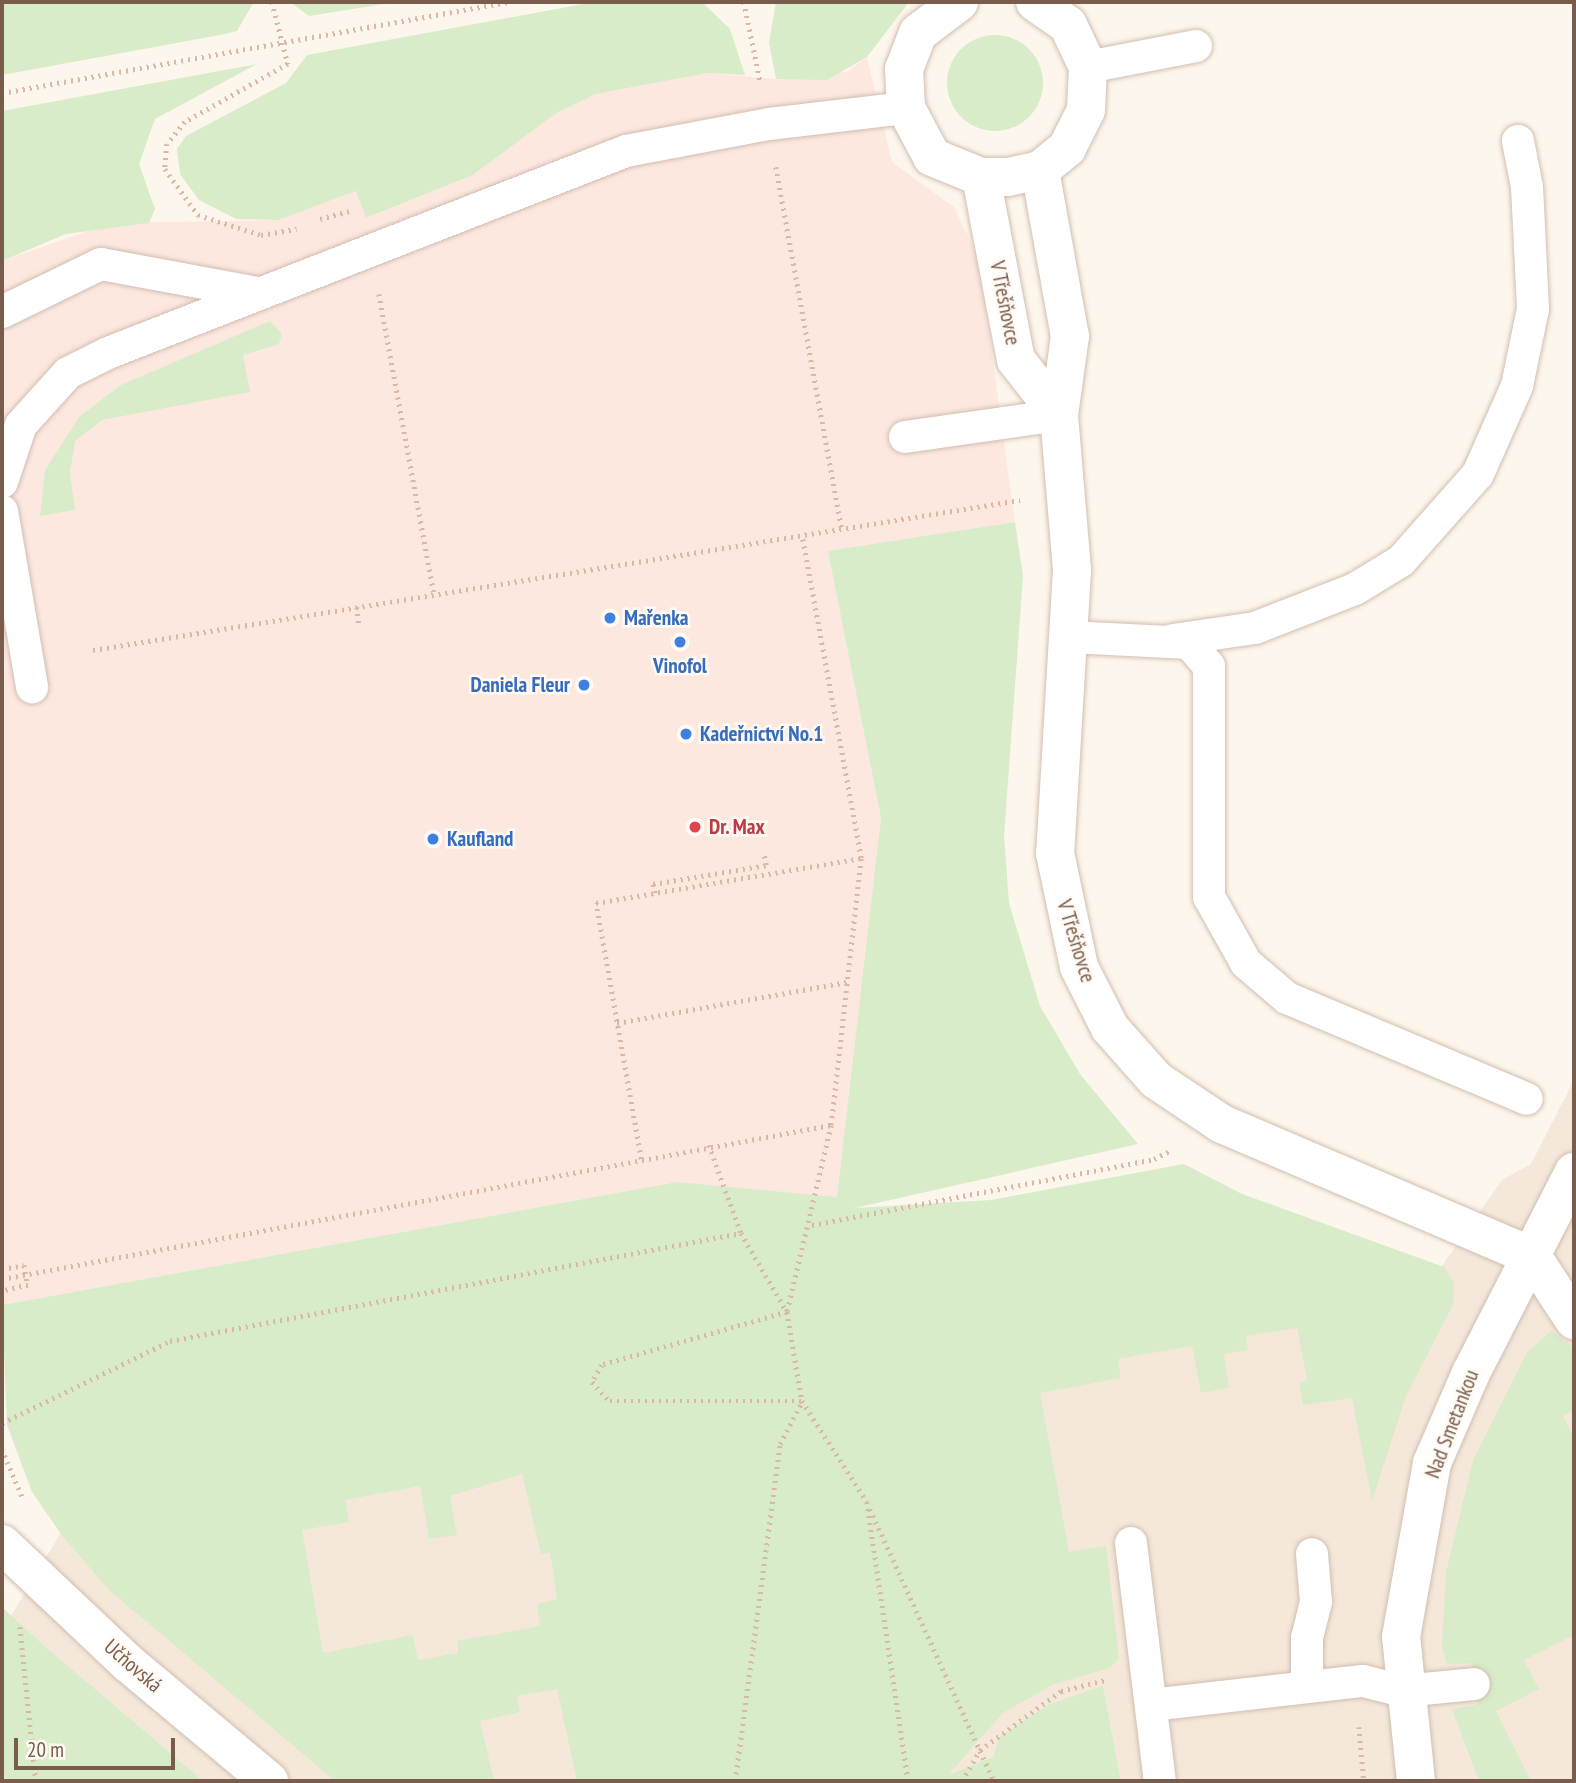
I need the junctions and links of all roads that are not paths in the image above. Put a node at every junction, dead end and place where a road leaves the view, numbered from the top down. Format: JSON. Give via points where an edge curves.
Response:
{"nodes":[{"id":1,"x":1035,"y":2,"type":"edge"},
{"id":2,"x":951,"y":3,"type":"edge"},
{"id":3,"x":1196,"y":46,"type":"dead end"},
{"id":4,"x":1088,"y":67,"type":"junction"},
{"id":5,"x":906,"y":108,"type":"junction"},
{"id":6,"x":1518,"y":141,"type":"dead end"},
{"id":7,"x":1040,"y":170,"type":"junction"},
{"id":8,"x":981,"y":177,"type":"junction"},
{"id":9,"x":257,"y":293,"type":"junction"},
{"id":10,"x":2,"y":312,"type":"edge"},
{"id":11,"x":1059,"y":415,"type":"junction"},
{"id":12,"x":905,"y":437,"type":"dead end"},
{"id":13,"x":2,"y":482,"type":"edge"},
{"id":14,"x":2,"y":511,"type":"edge"},
{"id":15,"x":1069,"y":637,"type":"junction"},
{"id":16,"x":1172,"y":640,"type":"junction"},
{"id":17,"x":32,"y":687,"type":"dead end"},
{"id":18,"x":1527,"y":1099,"type":"dead end"},
{"id":19,"x":1574,"y":1172,"type":"edge"},
{"id":20,"x":1532,"y":1256,"type":"junction"},
{"id":21,"x":1574,"y":1320,"type":"edge"},
{"id":22,"x":1131,"y":1543,"type":"dead end"},
{"id":23,"x":2,"y":1544,"type":"edge"},
{"id":24,"x":1312,"y":1554,"type":"dead end"},
{"id":25,"x":1474,"y":1684,"type":"dead end"},
{"id":26,"x":1307,"y":1685,"type":"junction"},
{"id":27,"x":1403,"y":1691,"type":"junction"},
{"id":28,"x":1151,"y":1705,"type":"junction"},
{"id":29,"x":270,"y":1781,"type":"edge"},
{"id":30,"x":1160,"y":1781,"type":"edge"},
{"id":31,"x":1416,"y":1781,"type":"edge"}],
"edges":[{"from":1,"to":4,"type":"street","via":[[1068,25]]},
{"from":2,"to":5,"type":"street","via":[[918,33],[904,69]]},
{"from":3,"to":4,"type":"lane"},
{"from":4,"to":7,"type":"street","via":[[1086,110],[1066,148]]},
{"from":5,"to":8,"type":"street","via":[[932,157]]},
{"from":5,"to":9,"type":"lane","via":[[769,124],[626,151]]},
{"from":6,"to":16,"type":"lane","via":[[1527,187],[1533,309],[1517,386],[1479,474],[1401,561],[1355,589],[1255,628]]},
{"from":7,"to":8,"type":"street"},
{"from":7,"to":11,"type":"street","name":"V Třešňovce","via":[[1070,336]]},
{"from":8,"to":11,"type":"street","name":"V Třešňovce","via":[[1016,360]]},
{"from":9,"to":10,"type":"lane","via":[[101,264]]},
{"from":9,"to":13,"type":"lane","via":[[68,373],[21,425]]},
{"from":11,"to":12,"type":"lane"},
{"from":11,"to":15,"type":"street","name":"V Třešňovce","via":[[1069,502]]},
{"from":14,"to":17,"type":"lane"},
{"from":15,"to":16,"type":"lane"},
{"from":15,"to":20,"type":"street","name":"V Třešňovce","via":[[1055,853],[1079,967],[1110,1028],[1156,1080],[1222,1124]]},
{"from":16,"to":18,"type":"lane","via":[[1189,643],[1209,666],[1209,897],[1246,964],[1287,998]]},
{"from":19,"to":20,"type":"street","name":"Nad Smetankou"},
{"from":20,"to":21,"type":"street"},
{"from":20,"to":27,"type":"street","name":"Nad Smetankou","via":[[1432,1463],[1401,1637]]},
{"from":22,"to":28,"type":"lane"},
{"from":23,"to":29,"type":"street","name":"Učňovská","via":[[128,1662]]},
{"from":24,"to":26,"type":"lane","via":[[1316,1601],[1307,1638]]},
{"from":25,"to":27,"type":"lane"},
{"from":26,"to":27,"type":"lane","via":[[1363,1681]]},
{"from":26,"to":28,"type":"lane"},
{"from":27,"to":31,"type":"street","name":"Nad Smetankou"},
{"from":28,"to":30,"type":"lane"}]}
